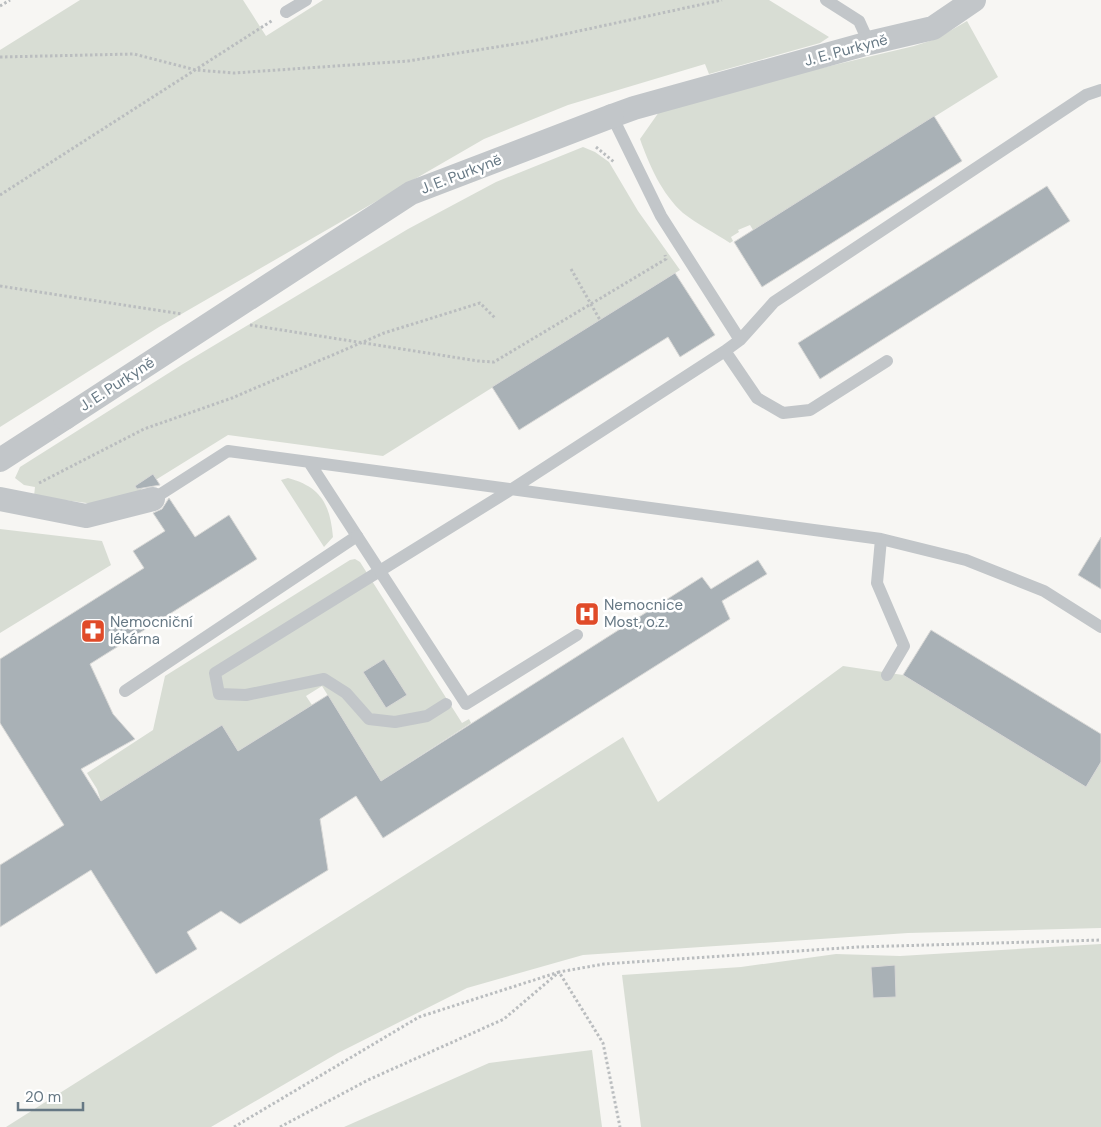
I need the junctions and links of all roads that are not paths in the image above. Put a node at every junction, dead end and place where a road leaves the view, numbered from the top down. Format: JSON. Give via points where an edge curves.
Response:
{"nodes":[{"id":1,"x":306,"y":0,"type":"edge"},
{"id":2,"x":826,"y":0,"type":"edge"},
{"id":3,"x":974,"y":0,"type":"edge"},
{"id":4,"x":286,"y":12,"type":"road end"},
{"id":5,"x":869,"y":42,"type":"junction"},
{"id":6,"x":1101,"y":90,"type":"edge"},
{"id":7,"x":612,"y":116,"type":"junction"},
{"id":8,"x":740,"y":340,"type":"junction"},
{"id":9,"x":725,"y":351,"type":"junction"},
{"id":10,"x":887,"y":362,"type":"dead end"},
{"id":11,"x":0,"y":460,"type":"edge"},
{"id":12,"x":309,"y":462,"type":"junction"},
{"id":13,"x":512,"y":489,"type":"junction"},
{"id":14,"x":0,"y":499,"type":"edge"},
{"id":15,"x":153,"y":499,"type":"joint"},
{"id":16,"x":357,"y":536,"type":"junction"},
{"id":17,"x":881,"y":539,"type":"junction"},
{"id":18,"x":1101,"y":627,"type":"edge"},
{"id":19,"x":577,"y":635,"type":"dead end"},
{"id":20,"x":887,"y":676,"type":"dead end"},
{"id":21,"x":126,"y":691,"type":"dead end"},
{"id":22,"x":446,"y":704,"type":"dead end"}],
"edges":[{"from":1,"to":4,"type":"lane"},
{"from":2,"to":5,"type":"lane","via":[[859,21]]},
{"from":3,"to":5,"type":"street","name":"J. E. Purkyně","via":[[933,28]]},
{"from":5,"to":7,"type":"street","name":"J. E. Purkyně"},
{"from":6,"to":8,"type":"lane","via":[[1086,95],[774,302]]},
{"from":7,"to":8,"type":"lane","via":[[661,216]]},
{"from":7,"to":11,"type":"street","name":"J. E. Purkyně","bridge":true,"via":[[411,193]]},
{"from":8,"to":9,"type":"lane"},
{"from":9,"to":10,"type":"lane","via":[[757,398],[783,413],[810,410]]},
{"from":9,"to":13,"type":"lane"},
{"from":12,"to":13,"type":"lane"},
{"from":12,"to":15,"type":"lane","via":[[228,451]]},
{"from":12,"to":16,"type":"lane"},
{"from":13,"to":17,"type":"lane"},
{"from":13,"to":22,"type":"lane","via":[[215,672],[220,694],[246,695],[324,679],[346,693],[369,718],[395,722],[427,716]]},
{"from":14,"to":15,"type":"street","via":[[86,516]]},
{"from":16,"to":19,"type":"lane","bridge":true,"via":[[466,704]]},
{"from":16,"to":21,"type":"lane"},
{"from":17,"to":18,"type":"lane","via":[[966,560],[1044,591]]},
{"from":17,"to":20,"type":"lane","via":[[877,584],[904,646]]}]}
